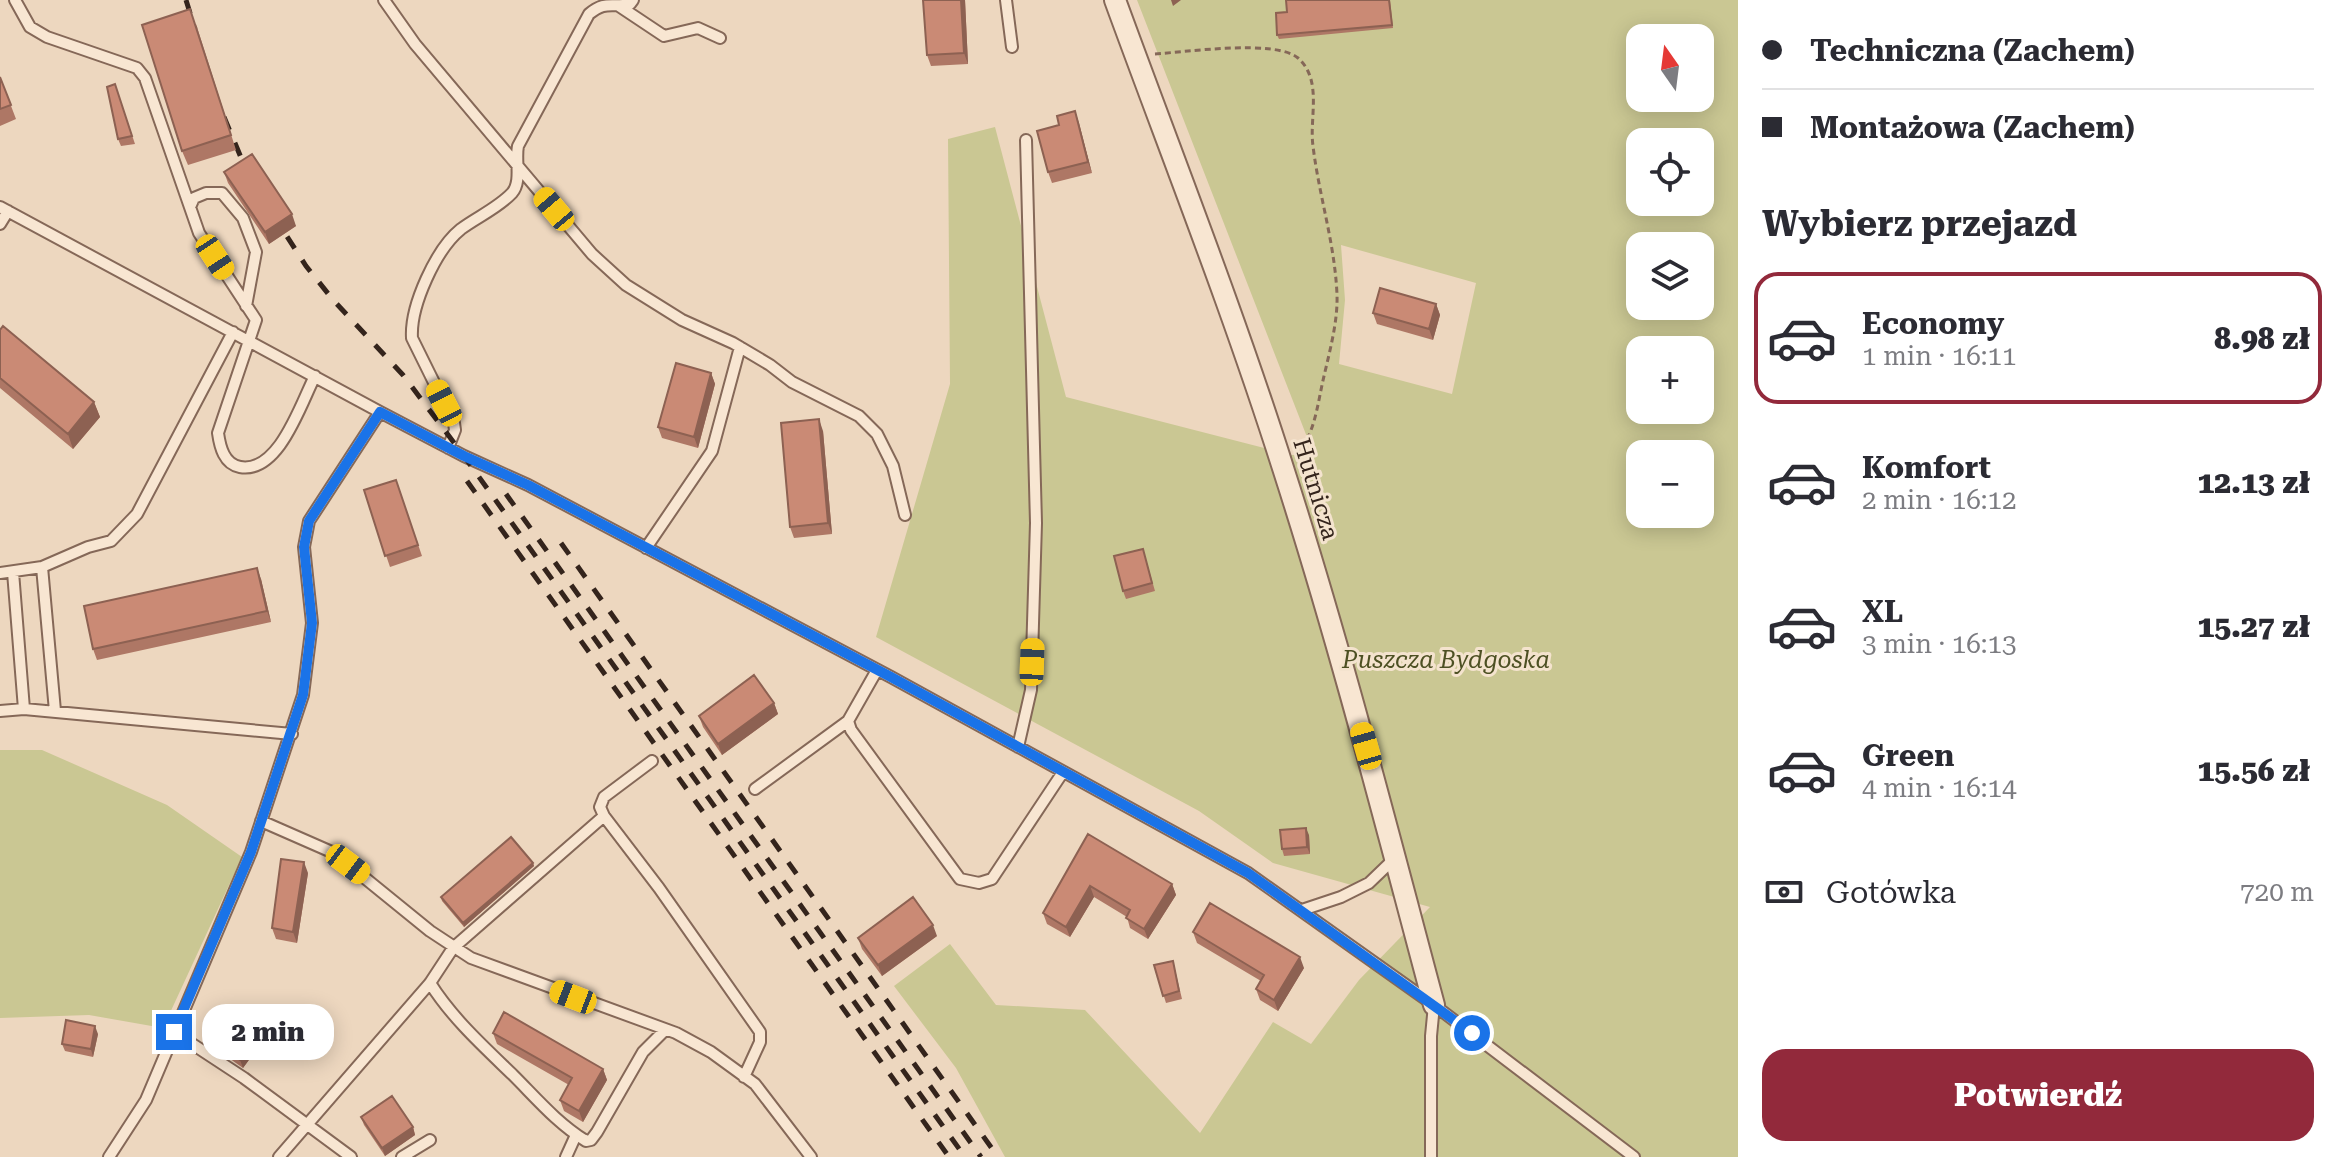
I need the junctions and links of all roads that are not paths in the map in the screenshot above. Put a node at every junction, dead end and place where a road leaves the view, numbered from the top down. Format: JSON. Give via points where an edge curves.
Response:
{"nodes":[{"id":1,"x":15,"y":0,"type":"edge"},
{"id":2,"x":384,"y":0,"type":"edge"},
{"id":3,"x":633,"y":0,"type":"edge"},
{"id":4,"x":1006,"y":0,"type":"edge"},
{"id":5,"x":1115,"y":0,"type":"edge"},
{"id":6,"x":594,"y":2,"type":"edge"},
{"id":7,"x":619,"y":6,"type":"junction"},
{"id":8,"x":720,"y":38,"type":"dead end"},
{"id":9,"x":1012,"y":47,"type":"dead end"},
{"id":10,"x":1026,"y":140,"type":"dead end"},
{"id":11,"x":516,"y":164,"type":"junction"},
{"id":12,"x":190,"y":207,"type":"junction"},
{"id":13,"x":4,"y":209,"type":"edge"},
{"id":14,"x":0,"y":224,"type":"edge"},
{"id":15,"x":246,"y":306,"type":"junction"},
{"id":16,"x":233,"y":332,"type":"junction"},
{"id":17,"x":248,"y":340,"type":"junction"},
{"id":18,"x":740,"y":347,"type":"junction"},
{"id":19,"x":315,"y":376,"type":"junction"},
{"id":20,"x":380,"y":412,"type":"junction"},
{"id":21,"x":448,"y":448,"type":"junction"},
{"id":22,"x":905,"y":515,"type":"dead end"},
{"id":23,"x":646,"y":548,"type":"junction"},
{"id":24,"x":42,"y":567,"type":"junction"},
{"id":25,"x":13,"y":572,"type":"junction"},
{"id":26,"x":0,"y":573,"type":"edge"},
{"id":27,"x":877,"y":670,"type":"junction"},
{"id":28,"x":24,"y":709,"type":"junction"},
{"id":29,"x":0,"y":711,"type":"edge"},
{"id":30,"x":55,"y":711,"type":"junction"},
{"id":31,"x":848,"y":721,"type":"junction"},
{"id":32,"x":292,"y":734,"type":"junction"},
{"id":33,"x":1018,"y":747,"type":"junction"},
{"id":34,"x":652,"y":761,"type":"dead end"},
{"id":35,"x":1063,"y":772,"type":"junction"},
{"id":36,"x":755,"y":789,"type":"dead end"},
{"id":37,"x":604,"y":816,"type":"junction"},
{"id":38,"x":261,"y":821,"type":"junction"},
{"id":39,"x":1395,"y":858,"type":"junction"},
{"id":40,"x":1302,"y":910,"type":"junction"},
{"id":41,"x":453,"y":948,"type":"junction"},
{"id":42,"x":430,"y":983,"type":"junction"},
{"id":43,"x":1434,"y":1005,"type":"junction"},
{"id":44,"x":665,"y":1030,"type":"junction"},
{"id":45,"x":174,"y":1032,"type":"junction"},
{"id":46,"x":744,"y":1077,"type":"junction"},
{"id":47,"x":306,"y":1124,"type":"junction"},
{"id":48,"x":576,"y":1135,"type":"junction"},
{"id":49,"x":430,"y":1140,"type":"dead end"},
{"id":50,"x":109,"y":1157,"type":"edge"},
{"id":51,"x":279,"y":1157,"type":"edge"},
{"id":52,"x":351,"y":1157,"type":"edge"},
{"id":53,"x":402,"y":1157,"type":"edge"},
{"id":54,"x":566,"y":1157,"type":"edge"},
{"id":55,"x":811,"y":1157,"type":"edge"},
{"id":56,"x":1431,"y":1157,"type":"edge"},
{"id":57,"x":1634,"y":1157,"type":"edge"}],
"edges":[{"from":1,"to":12,"type":"lane","via":[[30,27],[47,37],[137,68]]},
{"from":2,"to":11,"type":"lane"},
{"from":3,"to":7,"type":"lane"},
{"from":4,"to":9,"type":"lane"},
{"from":5,"to":39,"type":"street","name":"Hutnicza","via":[[1281,461]]},
{"from":6,"to":7,"type":"lane"},
{"from":6,"to":11,"type":"lane","via":[[518,146]]},
{"from":7,"to":8,"type":"lane","via":[[664,36],[698,28]]},
{"from":10,"to":33,"type":"lane","via":[[1036,523],[1031,690]]},
{"from":11,"to":18,"type":"lane","via":[[592,254],[626,285]]},
{"from":11,"to":21,"type":"lane","via":[[514,192],[447,241],[411,324],[418,352],[454,423]]},
{"from":12,"to":15,"type":"lane","via":[[199,233]]},
{"from":12,"to":15,"type":"lane","via":[[194,198],[222,193],[243,218],[256,252]]},
{"from":13,"to":14,"type":"lane"},
{"from":13,"to":16,"type":"lane"},
{"from":15,"to":17,"type":"lane","via":[[256,320]]},
{"from":16,"to":17,"type":"lane"},
{"from":16,"to":24,"type":"lane","via":[[137,514],[111,541]]},
{"from":17,"to":19,"type":"lane"},
{"from":17,"to":19,"type":"lane","via":[[218,433],[221,452],[235,466],[258,466],[277,452]]},
{"from":18,"to":22,"type":"lane","via":[[792,382],[859,416],[877,434],[893,466]]},
{"from":18,"to":23,"type":"lane","via":[[712,451]]},
{"from":19,"to":20,"type":"lane"},
{"from":20,"to":21,"type":"lane"},
{"from":20,"to":32,"type":"lane","via":[[309,521],[304,547],[312,623]]},
{"from":21,"to":23,"type":"lane"},
{"from":23,"to":27,"type":"lane"},
{"from":24,"to":25,"type":"lane"},
{"from":24,"to":30,"type":"lane"},
{"from":25,"to":26,"type":"lane"},
{"from":25,"to":28,"type":"lane"},
{"from":27,"to":31,"type":"lane"},
{"from":27,"to":33,"type":"lane"},
{"from":28,"to":29,"type":"lane"},
{"from":28,"to":30,"type":"lane"},
{"from":30,"to":32,"type":"lane"},
{"from":31,"to":35,"type":"lane","via":[[960,879],[992,879]]},
{"from":31,"to":36,"type":"lane"},
{"from":32,"to":38,"type":"lane"},
{"from":33,"to":35,"type":"lane"},
{"from":34,"to":37,"type":"lane","via":[[604,797]]},
{"from":35,"to":40,"type":"lane","via":[[1248,873]]},
{"from":37,"to":41,"type":"lane"},
{"from":37,"to":46,"type":"lane","via":[[760,1032]]},
{"from":38,"to":41,"type":"lane","via":[[334,853]]},
{"from":38,"to":45,"type":"lane"},
{"from":39,"to":40,"type":"lane","via":[[1369,883]]},
{"from":39,"to":43,"type":"street","name":"Hutnicza"},
{"from":40,"to":43,"type":"lane"},
{"from":41,"to":42,"type":"lane"},
{"from":41,"to":44,"type":"lane"},
{"from":42,"to":47,"type":"lane"},
{"from":42,"to":48,"type":"lane","via":[[466,1029]]},
{"from":43,"to":56,"type":"lane"},
{"from":43,"to":57,"type":"lane"},
{"from":44,"to":46,"type":"lane","via":[[711,1052]]},
{"from":44,"to":48,"type":"lane","via":[[643,1052],[591,1140]]},
{"from":45,"to":47,"type":"lane"},
{"from":45,"to":50,"type":"lane","via":[[146,1100]]},
{"from":46,"to":55,"type":"lane"},
{"from":47,"to":51,"type":"lane"},
{"from":47,"to":52,"type":"lane"},
{"from":48,"to":54,"type":"lane"},
{"from":49,"to":53,"type":"lane"}]}
